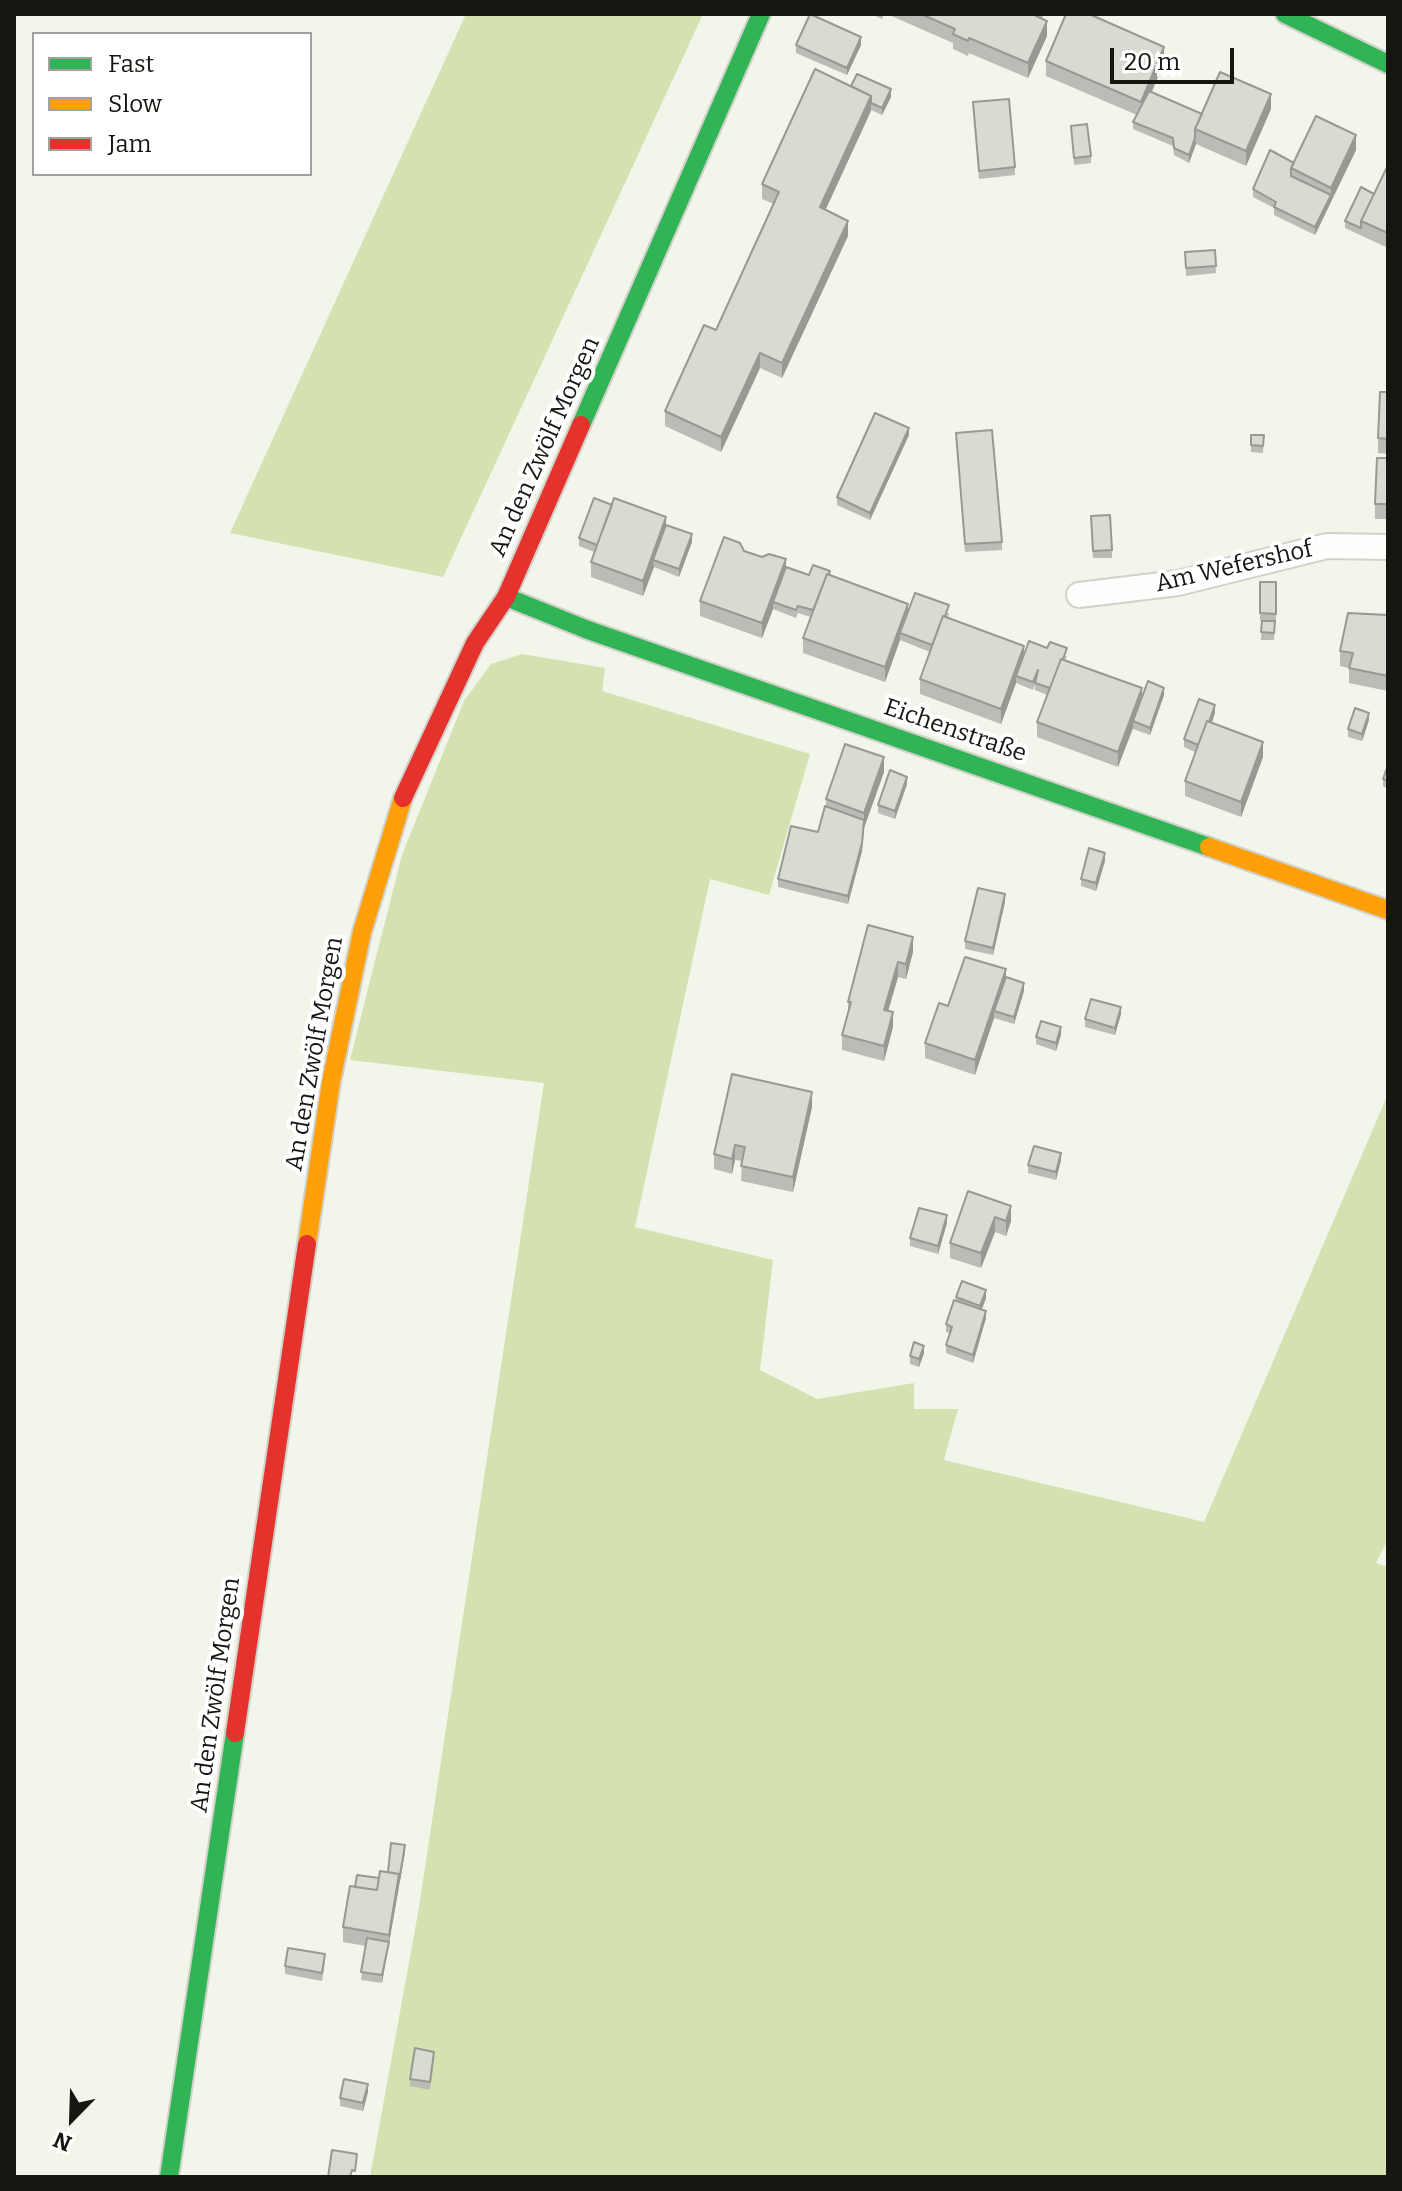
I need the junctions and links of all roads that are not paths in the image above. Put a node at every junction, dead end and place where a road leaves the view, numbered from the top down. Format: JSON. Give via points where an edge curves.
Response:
{"nodes":[{"id":1,"x":761,"y":14,"type":"edge"},
{"id":2,"x":1285,"y":14,"type":"edge"},
{"id":3,"x":1388,"y":64,"type":"edge"},
{"id":4,"x":1388,"y":547,"type":"edge"},
{"id":5,"x":1079,"y":595,"type":"dead end"},
{"id":6,"x":506,"y":597,"type":"junction"},
{"id":7,"x":1388,"y":910,"type":"edge"},
{"id":8,"x":169,"y":2177,"type":"edge"}],
"edges":[{"from":1,"to":6,"type":"street","name":"An den Zwölf Morgen"},
{"from":2,"to":3,"type":"street"},
{"from":4,"to":5,"type":"lane","name":"Am Wefershof","via":[[1327,546],[1178,583]]},
{"from":6,"to":7,"type":"street","name":"Eichenstraße"},
{"from":6,"to":8,"type":"street","name":"An den Zwölf Morgen","via":[[475,643],[403,798],[362,932],[331,1082]]}]}
